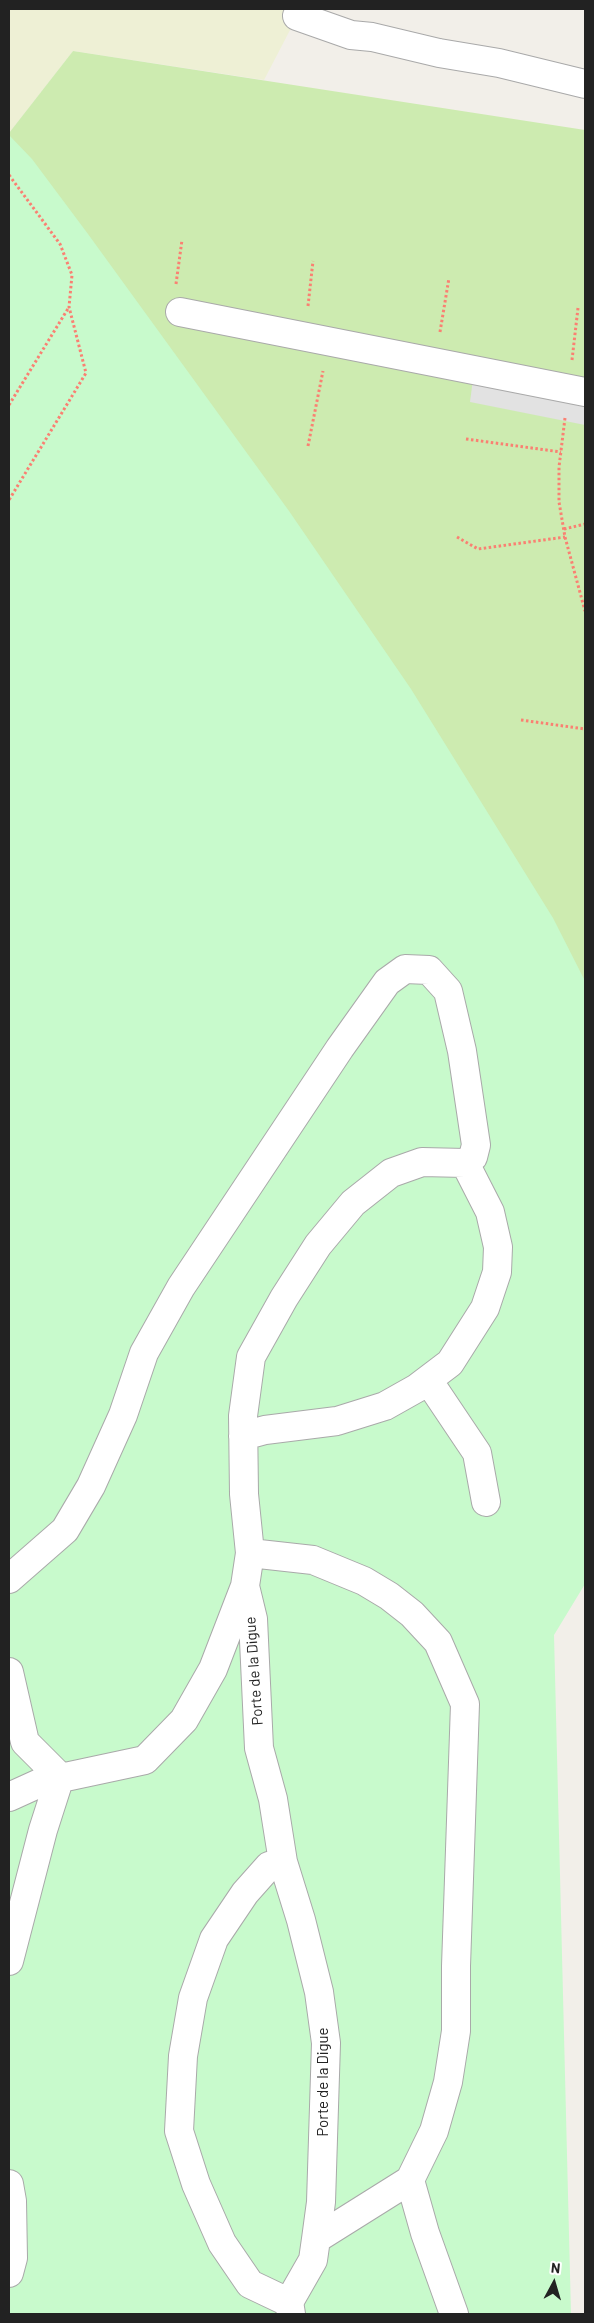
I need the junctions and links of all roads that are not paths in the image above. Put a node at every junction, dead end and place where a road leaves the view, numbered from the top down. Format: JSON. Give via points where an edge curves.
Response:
{"nodes":[{"id":1,"x":297,"y":16,"type":"dead end"},
{"id":2,"x":585,"y":84,"type":"edge"},
{"id":3,"x":180,"y":312,"type":"road end"},
{"id":4,"x":577,"y":390,"type":"edge"},
{"id":5,"x":465,"y":1163,"type":"junction"},
{"id":6,"x":428,"y":1380,"type":"junction"},
{"id":7,"x":243,"y":1436,"type":"junction"},
{"id":8,"x":486,"y":1502,"type":"dead end"},
{"id":9,"x":250,"y":1553,"type":"junction"},
{"id":10,"x":9,"y":1579,"type":"edge"},
{"id":11,"x":245,"y":1586,"type":"junction"},
{"id":12,"x":9,"y":1672,"type":"edge"},
{"id":13,"x":60,"y":1777,"type":"junction"},
{"id":14,"x":9,"y":1797,"type":"edge"},
{"id":15,"x":283,"y":1862,"type":"junction"},
{"id":16,"x":9,"y":1961,"type":"edge"},
{"id":17,"x":410,"y":2180,"type":"junction"},
{"id":18,"x":9,"y":2184,"type":"edge"},
{"id":19,"x":316,"y":2239,"type":"junction"},
{"id":20,"x":9,"y":2273,"type":"edge"},
{"id":21,"x":290,"y":2309,"type":"edge"},
{"id":22,"x":454,"y":2314,"type":"edge"}],
"edges":[{"from":1,"to":2,"type":"street","via":[[351,35],[499,63]]},
{"from":3,"to":4,"type":"street"},
{"from":5,"to":6,"type":"street","via":[[490,1212],[498,1247],[497,1272],[485,1308],[467,1338],[450,1363]]},
{"from":5,"to":7,"type":"street","name":"Porte de la Digue","via":[[422,1162],[391,1173],[353,1203],[318,1245],[251,1356]]},
{"from":5,"to":10,"type":"street","via":[[473,1157],[476,1145],[462,1051],[448,992],[429,970],[405,969],[387,982],[340,1048],[181,1287],[144,1353],[123,1415],[91,1486],[65,1530]]},
{"from":6,"to":7,"type":"street","via":[[385,1406],[337,1421]]},
{"from":6,"to":8,"type":"street","via":[[477,1453]]},
{"from":7,"to":9,"type":"street","name":"Porte de la Digue"},
{"from":9,"to":11,"type":"street","name":"Porte de la Digue"},
{"from":9,"to":17,"type":"street","via":[[313,1560],[364,1581],[389,1596],[412,1614],[438,1642],[466,1704],[457,1907],[456,2031],[448,2082],[434,2131]]},
{"from":11,"to":13,"type":"street","via":[[214,1669],[184,1720],[145,1760]]},
{"from":11,"to":15,"type":"street","name":"Porte de la Digue","via":[[253,1619],[259,1748],[273,1799]]},
{"from":12,"to":13,"type":"street","via":[[25,1742]]},
{"from":13,"to":14,"type":"street"},
{"from":13,"to":16,"type":"street"},
{"from":15,"to":19,"type":"street","name":"Porte de la Digue","via":[[319,1992],[326,2043],[321,2202]]},
{"from":15,"to":21,"type":"street","via":[[269,1866],[245,1893],[214,1939],[192,2007],[183,2056],[179,2131],[196,2184],[222,2243],[250,2284]]},
{"from":17,"to":19,"type":"street"},
{"from":17,"to":22,"type":"street"},
{"from":18,"to":20,"type":"street","via":[[13,2258]]},
{"from":19,"to":21,"type":"street","name":"Porte de la Digue","via":[[313,2260]]}]}
